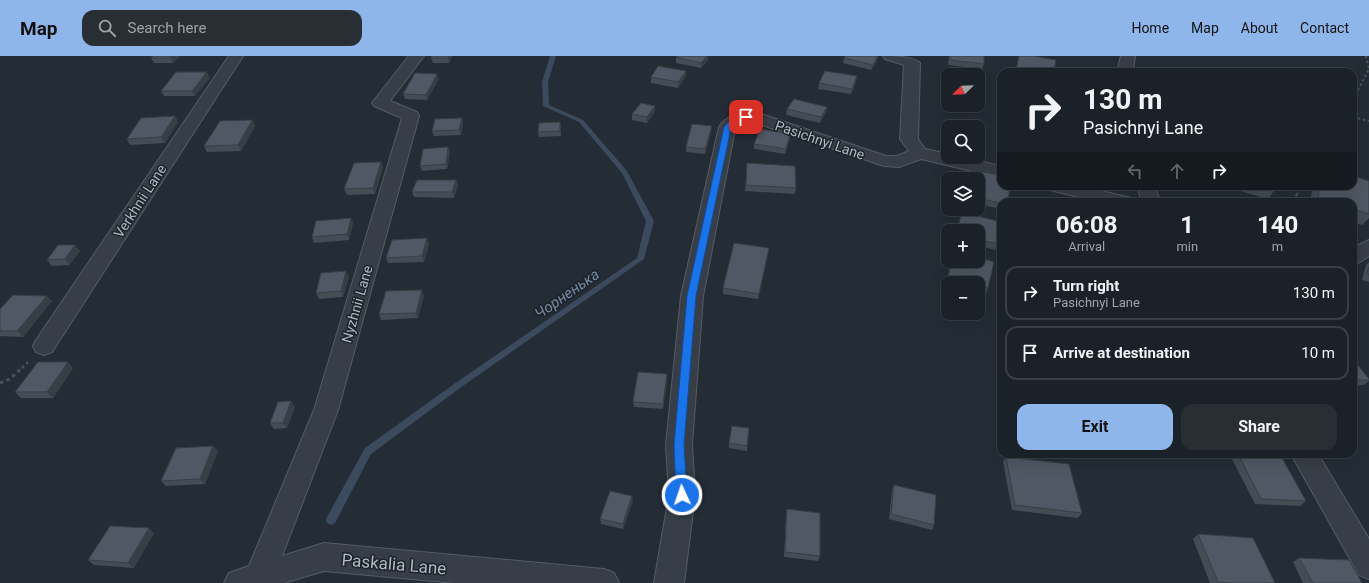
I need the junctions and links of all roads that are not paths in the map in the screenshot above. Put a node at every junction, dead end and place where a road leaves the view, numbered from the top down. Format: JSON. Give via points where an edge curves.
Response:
{"nodes":[{"id":1,"x":236,"y":56,"type":"edge"},
{"id":2,"x":418,"y":56,"type":"edge"},
{"id":3,"x":890,"y":56,"type":"edge"},
{"id":4,"x":1128,"y":56,"type":"edge"},
{"id":5,"x":1126,"y":68,"type":"edge"},
{"id":6,"x":919,"y":153,"type":"junction"},
{"id":7,"x":997,"y":171,"type":"edge"},
{"id":8,"x":1074,"y":190,"type":"edge"},
{"id":9,"x":1107,"y":198,"type":"edge"},
{"id":10,"x":1369,"y":247,"type":"edge"},
{"id":11,"x":1357,"y":254,"type":"edge"},
{"id":12,"x":44,"y":346,"type":"road end"},
{"id":13,"x":1306,"y":458,"type":"edge"},
{"id":14,"x":1369,"y":565,"type":"edge"},
{"id":15,"x":249,"y":580,"type":"edge"},
{"id":16,"x":544,"y":580,"type":"edge"},
{"id":17,"x":604,"y":583,"type":"edge"},
{"id":18,"x":669,"y":583,"type":"edge"}],
"edges":[{"from":1,"to":12,"type":"street","name":"Verkhnii Lane"},
{"from":2,"to":15,"type":"street","name":"Nyzhnii Lane","via":[[380,103],[411,116],[326,410]]},
{"from":3,"to":6,"type":"street","via":[[912,63],[909,139]]},
{"from":4,"to":5,"type":"street"},
{"from":6,"to":7,"type":"street"},
{"from":6,"to":18,"type":"street","name":"Pasichnyi Lane","via":[[899,162],[884,161],[758,118],[746,117],[733,121],[727,127],[692,296],[679,445],[682,495]]},
{"from":8,"to":9,"type":"street"},
{"from":10,"to":11,"type":"street"},
{"from":13,"to":14,"type":"street"},
{"from":15,"to":16,"type":"street","name":"Paskalia Lane","via":[[324,557]]},
{"from":16,"to":17,"type":"street","name":"Paskalia Lane"}]}
